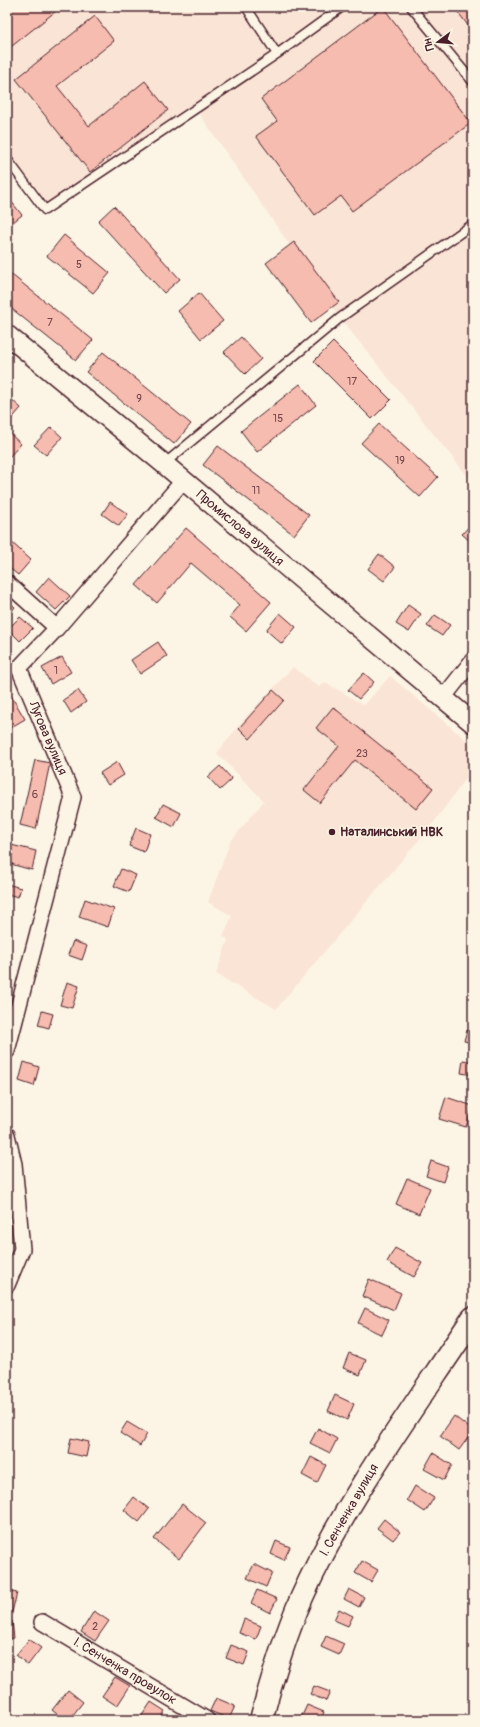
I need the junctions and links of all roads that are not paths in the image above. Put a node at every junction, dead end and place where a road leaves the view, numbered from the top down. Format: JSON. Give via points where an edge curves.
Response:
{"nodes":[{"id":1,"x":246,"y":7,"type":"edge"},
{"id":2,"x":342,"y":7,"type":"edge"},
{"id":3,"x":411,"y":7,"type":"edge"},
{"id":4,"x":277,"y":54,"type":"junction"},
{"id":5,"x":473,"y":82,"type":"edge"},
{"id":6,"x":7,"y":160,"type":"edge"},
{"id":7,"x":473,"y":224,"type":"edge"},
{"id":8,"x":7,"y":335,"type":"edge"},
{"id":9,"x":164,"y":464,"type":"junction"},
{"id":10,"x":183,"y":481,"type":"junction"},
{"id":11,"x":7,"y":583,"type":"edge"},
{"id":12,"x":57,"y":628,"type":"junction"},
{"id":13,"x":473,"y":660,"type":"edge"},
{"id":14,"x":13,"y":667,"type":"edge"},
{"id":15,"x":443,"y":698,"type":"junction"},
{"id":16,"x":473,"y":723,"type":"edge"},
{"id":17,"x":7,"y":1052,"type":"edge"},
{"id":18,"x":7,"y":1135,"type":"edge"},
{"id":19,"x":7,"y":1285,"type":"edge"},
{"id":20,"x":473,"y":1318,"type":"edge"},
{"id":21,"x":42,"y":1622,"type":"dead end"},
{"id":22,"x":207,"y":1720,"type":"edge"},
{"id":23,"x":261,"y":1720,"type":"edge"}],
"edges":[{"from":1,"to":4,"type":"lane"},
{"from":2,"to":4,"type":"lane"},
{"from":3,"to":5,"type":"lane"},
{"from":4,"to":6,"type":"lane","via":[[45,210]]},
{"from":7,"to":9,"type":"lane","via":[[340,318]]},
{"from":8,"to":9,"type":"street","name":"Промислова вулиця"},
{"from":9,"to":10,"type":"street","name":"Промислова вулиця"},
{"from":10,"to":12,"type":"street","name":"Лугова вулиця"},
{"from":10,"to":15,"type":"street","name":"Промислова вулиця"},
{"from":11,"to":12,"type":"street"},
{"from":12,"to":14,"type":"street","name":"Лугова вулиця"},
{"from":13,"to":15,"type":"street"},
{"from":14,"to":17,"type":"street","name":"Лугова вулиця","via":[[73,797]]},
{"from":15,"to":16,"type":"street","name":"Промислова вулиця"},
{"from":18,"to":19,"type":"street","via":[[14,1164],[22,1249]]},
{"from":20,"to":23,"type":"highway","name":"І. Сенченка вулиця","via":[[378,1462],[324,1552],[302,1598],[287,1638],[268,1691]]},
{"from":21,"to":22,"type":"street","name":"І. Сенченка провулок"}]}
